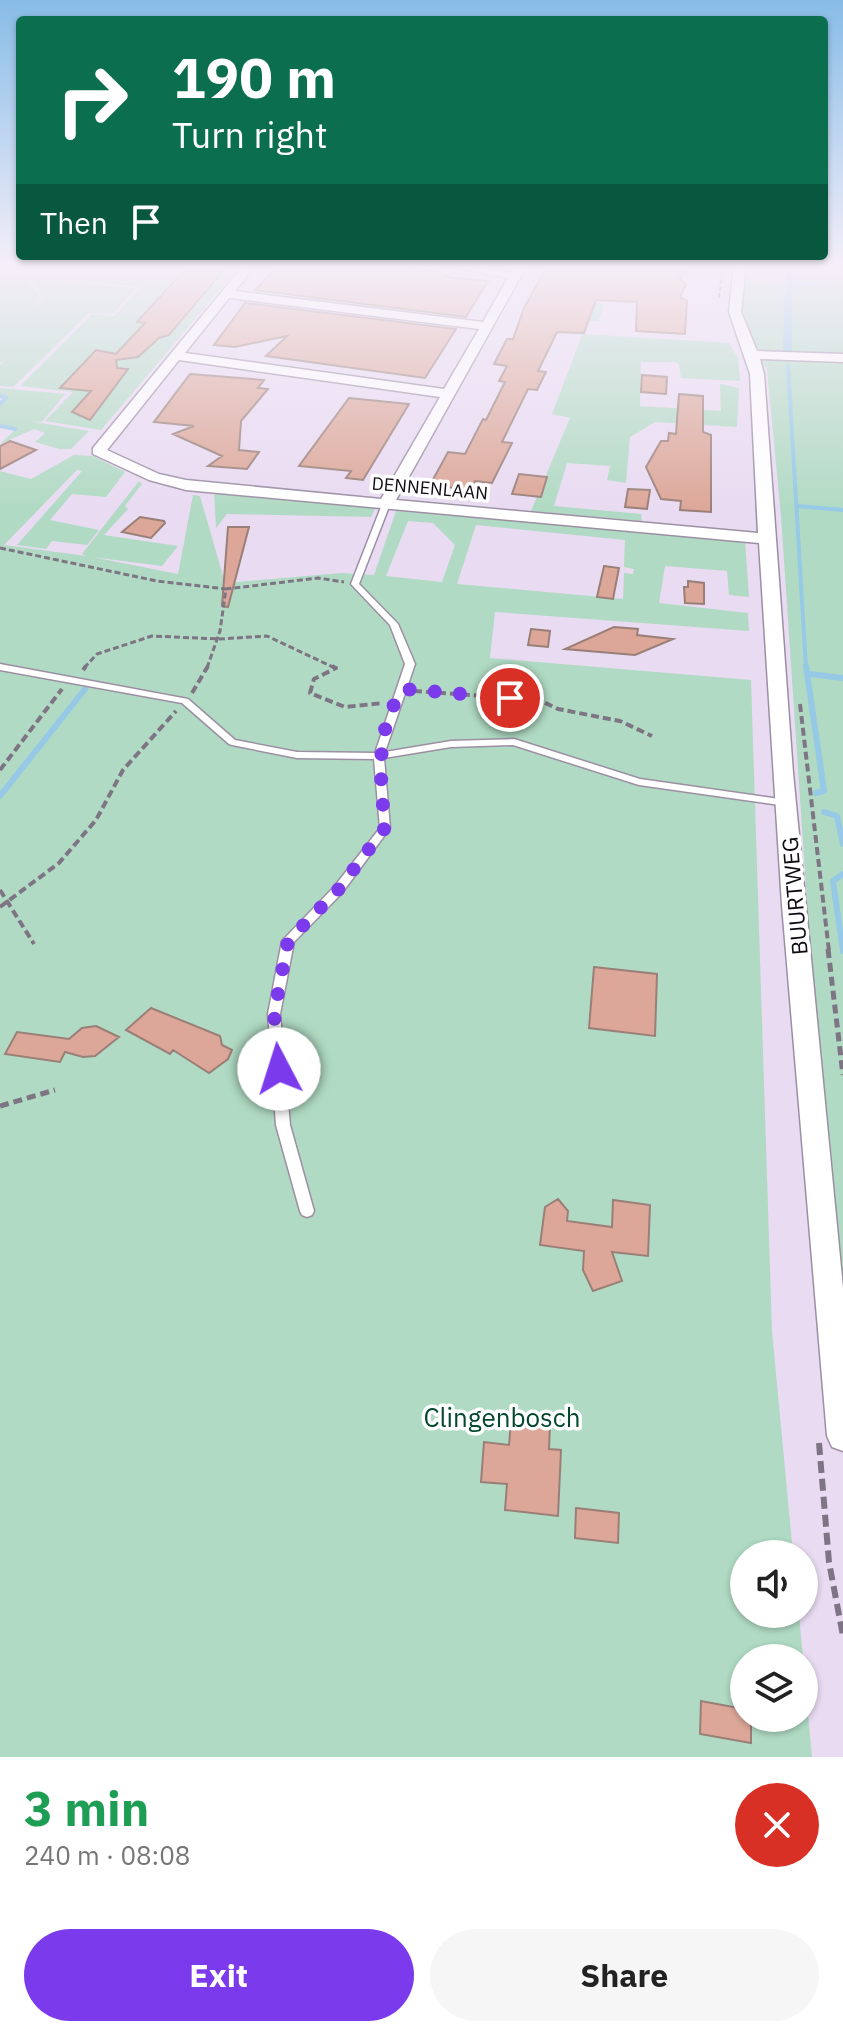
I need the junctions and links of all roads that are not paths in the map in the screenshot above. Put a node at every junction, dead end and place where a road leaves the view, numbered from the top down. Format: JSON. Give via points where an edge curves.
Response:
{"nodes":[{"id":1,"x":183,"y":347,"type":"edge"},
{"id":2,"x":475,"y":347,"type":"edge"},
{"id":3,"x":749,"y":347,"type":"edge"},
{"id":4,"x":753,"y":355,"type":"junction"},
{"id":5,"x":175,"y":356,"type":"junction"},
{"id":6,"x":843,"y":358,"type":"edge"},
{"id":7,"x":449,"y":394,"type":"junction"},
{"id":8,"x":386,"y":504,"type":"junction"},
{"id":9,"x":765,"y":539,"type":"junction"},
{"id":10,"x":0,"y":667,"type":"edge"},
{"id":11,"x":379,"y":756,"type":"junction"},
{"id":12,"x":787,"y":803,"type":"junction"},
{"id":13,"x":307,"y":1211,"type":"dead end"},
{"id":14,"x":843,"y":1436,"type":"edge"}],
"edges":[{"from":1,"to":5,"type":"street"},
{"from":2,"to":7,"type":"street"},
{"from":3,"to":4,"type":"street","name":"BUURTWEG"},
{"from":4,"to":6,"type":"street","via":[[809,352]]},
{"from":4,"to":9,"type":"street","name":"BUURTWEG"},
{"from":5,"to":7,"type":"street"},
{"from":5,"to":8,"type":"street","name":"DENNENLAAN","via":[[98,451],[177,484]]},
{"from":7,"to":8,"type":"street"},
{"from":8,"to":9,"type":"street","name":"DENNENLAAN"},
{"from":8,"to":11,"type":"lane","via":[[355,584],[394,624],[410,664]]},
{"from":9,"to":12,"type":"street","name":"BUURTWEG"},
{"from":10,"to":11,"type":"lane","via":[[185,701],[232,742],[297,755]]},
{"from":11,"to":12,"type":"lane","via":[[451,744],[514,742],[639,782]]},
{"from":11,"to":13,"type":"lane","via":[[385,828],[338,890],[288,941],[274,1014],[283,1125]]},
{"from":12,"to":14,"type":"street","name":"BUURTWEG"}]}
